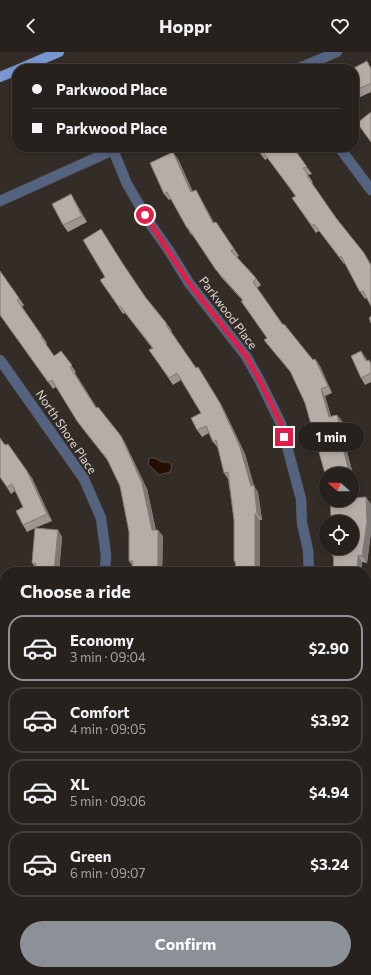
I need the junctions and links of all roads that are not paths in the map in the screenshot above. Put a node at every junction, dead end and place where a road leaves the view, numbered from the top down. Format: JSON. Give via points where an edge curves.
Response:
{"nodes":[{"id":1,"x":60,"y":52,"type":"edge"},
{"id":2,"x":337,"y":52,"type":"edge"},
{"id":3,"x":30,"y":64,"type":"edge"},
{"id":4,"x":309,"y":64,"type":"edge"},
{"id":5,"x":12,"y":72,"type":"edge"},
{"id":6,"x":0,"y":77,"type":"edge"},
{"id":7,"x":107,"y":152,"type":"edge"},
{"id":8,"x":117,"y":152,"type":"edge"},
{"id":9,"x":343,"y":152,"type":"edge"},
{"id":10,"x":371,"y":190,"type":"edge"},
{"id":11,"x":0,"y":200,"type":"edge"},
{"id":12,"x":0,"y":360,"type":"edge"},
{"id":13,"x":105,"y":567,"type":"edge"},
{"id":14,"x":309,"y":567,"type":"edge"}],
"edges":[{"from":1,"to":3,"type":"main road"},
{"from":2,"to":4,"type":"street"},
{"from":5,"to":6,"type":"main road"},
{"from":7,"to":11,"type":"street"},
{"from":8,"to":14,"type":"street","name":"Parkwood Place","via":[[127,184],[151,225],[189,283],[246,356],[281,424],[300,499]]},
{"from":9,"to":10,"type":"street"},
{"from":12,"to":13,"type":"street","name":"North Shore Place","via":[[84,479],[101,518]]}]}
